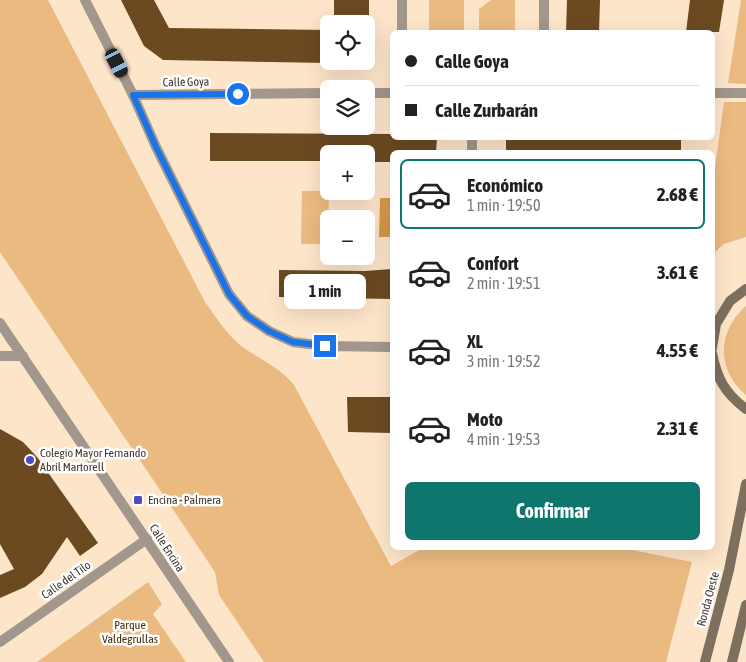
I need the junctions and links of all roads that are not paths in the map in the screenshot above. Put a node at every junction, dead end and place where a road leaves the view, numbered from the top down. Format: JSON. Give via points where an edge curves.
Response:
{"nodes":[{"id":1,"x":85,"y":0,"type":"edge"},
{"id":2,"x":402,"y":0,"type":"edge"},
{"id":3,"x":544,"y":0,"type":"edge"},
{"id":4,"x":402,"y":30,"type":"edge"},
{"id":5,"x":544,"y":30,"type":"edge"},
{"id":6,"x":746,"y":92,"type":"edge"},
{"id":7,"x":320,"y":93,"type":"edge"},
{"id":8,"x":375,"y":93,"type":"edge"},
{"id":9,"x":390,"y":93,"type":"edge"},
{"id":10,"x":715,"y":93,"type":"edge"},
{"id":11,"x":133,"y":95,"type":"junction"},
{"id":12,"x":746,"y":289,"type":"edge"},
{"id":13,"x":0,"y":323,"type":"edge"},
{"id":14,"x":715,"y":330,"type":"edge"},
{"id":15,"x":5,"y":336,"type":"edge"},
{"id":16,"x":390,"y":347,"type":"edge"},
{"id":17,"x":0,"y":356,"type":"edge"},
{"id":18,"x":23,"y":356,"type":"junction"},
{"id":19,"x":715,"y":368,"type":"edge"},
{"id":20,"x":746,"y":409,"type":"edge"},
{"id":21,"x":746,"y":484,"type":"edge"},
{"id":22,"x":146,"y":539,"type":"junction"},
{"id":23,"x":746,"y":605,"type":"edge"},
{"id":24,"x":0,"y":642,"type":"edge"},
{"id":25,"x":229,"y":662,"type":"edge"},
{"id":26,"x":705,"y":662,"type":"edge"},
{"id":27,"x":732,"y":662,"type":"edge"}],
"edges":[{"from":1,"to":11,"type":"street"},
{"from":2,"to":4,"type":"street"},
{"from":3,"to":5,"type":"street"},
{"from":6,"to":10,"type":"street"},
{"from":7,"to":11,"type":"street","name":"Calle Goya"},
{"from":8,"to":9,"type":"street"},
{"from":11,"to":16,"type":"street","via":[[229,294],[247,316],[293,342]]},
{"from":12,"to":14,"type":"main road","via":[[730,301]]},
{"from":13,"to":15,"type":"street","name":"Calle Encina"},
{"from":15,"to":18,"type":"street","name":"Calle Encina"},
{"from":17,"to":18,"type":"street"},
{"from":18,"to":22,"type":"street","name":"Calle Encina"},
{"from":19,"to":20,"type":"main road","via":[[722,385]]},
{"from":21,"to":26,"type":"main road","name":"Ronda Oeste","via":[[729,570]]},
{"from":22,"to":24,"type":"street","name":"Calle del Tilo"},
{"from":22,"to":25,"type":"street","name":"Calle Encina"},
{"from":23,"to":27,"type":"main road"}]}
